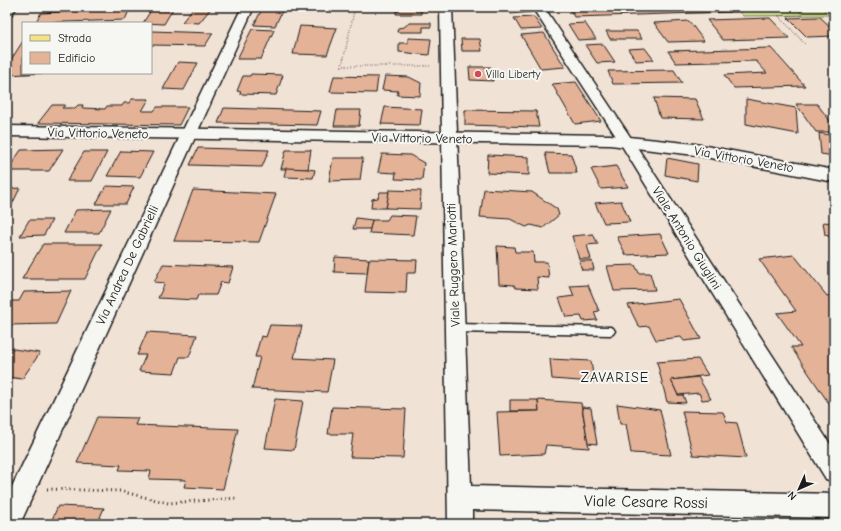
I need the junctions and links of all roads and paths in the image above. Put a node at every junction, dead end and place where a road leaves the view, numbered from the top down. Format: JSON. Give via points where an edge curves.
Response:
{"nodes":[{"id":1,"x":10,"y":7,"type":"edge"},
{"id":2,"x":248,"y":7,"type":"edge"},
{"id":3,"x":355,"y":7,"type":"edge"},
{"id":4,"x":446,"y":7,"type":"edge"},
{"id":5,"x":538,"y":7,"type":"edge"},
{"id":6,"x":795,"y":7,"type":"edge"},
{"id":7,"x":7,"y":11,"type":"edge"},
{"id":8,"x":805,"y":44,"type":"dead end"},
{"id":9,"x":448,"y":66,"type":"junction"},
{"id":10,"x":7,"y":131,"type":"edge"},
{"id":11,"x":187,"y":135,"type":"junction"},
{"id":12,"x":450,"y":139,"type":"junction"},
{"id":13,"x":626,"y":141,"type":"junction"},
{"id":14,"x":834,"y":176,"type":"edge"},
{"id":15,"x":455,"y":328,"type":"junction"},
{"id":16,"x":610,"y":332,"type":"dead end"},
{"id":17,"x":834,"y":471,"type":"edge"},
{"id":18,"x":24,"y":488,"type":"junction"},
{"id":19,"x":238,"y":498,"type":"dead end"},
{"id":20,"x":459,"y":498,"type":"junction"},
{"id":21,"x":834,"y":506,"type":"edge"},
{"id":22,"x":7,"y":524,"type":"edge"},
{"id":23,"x":460,"y":524,"type":"edge"}],
"edges":[{"from":1,"to":7,"type":"main road"},
{"from":2,"to":11,"type":"street","name":"Via Andrea De Gabrielli"},
{"from":3,"to":9,"type":"path","via":[[342,66]]},
{"from":4,"to":9,"type":"street","name":"Viale Ruggero Mariotti"},
{"from":5,"to":13,"type":"street","name":"Viale Antonio Giuglini"},
{"from":6,"to":8,"type":"path","via":[[802,15],[778,16]]},
{"from":9,"to":12,"type":"street","name":"Viale Ruggero Mariotti"},
{"from":10,"to":11,"type":"street","name":"Via Vittorio Veneto"},
{"from":11,"to":12,"type":"street","name":"Via Vittorio Veneto"},
{"from":11,"to":18,"type":"street","name":"Via Andrea De Gabrielli"},
{"from":12,"to":13,"type":"street","name":"Via Vittorio Veneto"},
{"from":12,"to":15,"type":"street","name":"Viale Ruggero Mariotti"},
{"from":13,"to":14,"type":"street","name":"Via Vittorio Veneto","via":[[694,150]]},
{"from":13,"to":17,"type":"street","name":"Viale Antonio Giuglini"},
{"from":15,"to":16,"type":"lane"},
{"from":15,"to":20,"type":"street","name":"Viale Ruggero Mariotti"},
{"from":18,"to":19,"type":"path","via":[[120,491],[168,503]]},
{"from":18,"to":22,"type":"street","name":"Via Andrea De Gabrielli"},
{"from":20,"to":21,"type":"street","name":"Viale Cesare Rossi"},
{"from":20,"to":23,"type":"street","name":"Viale Ruggero Mariotti"}]}
